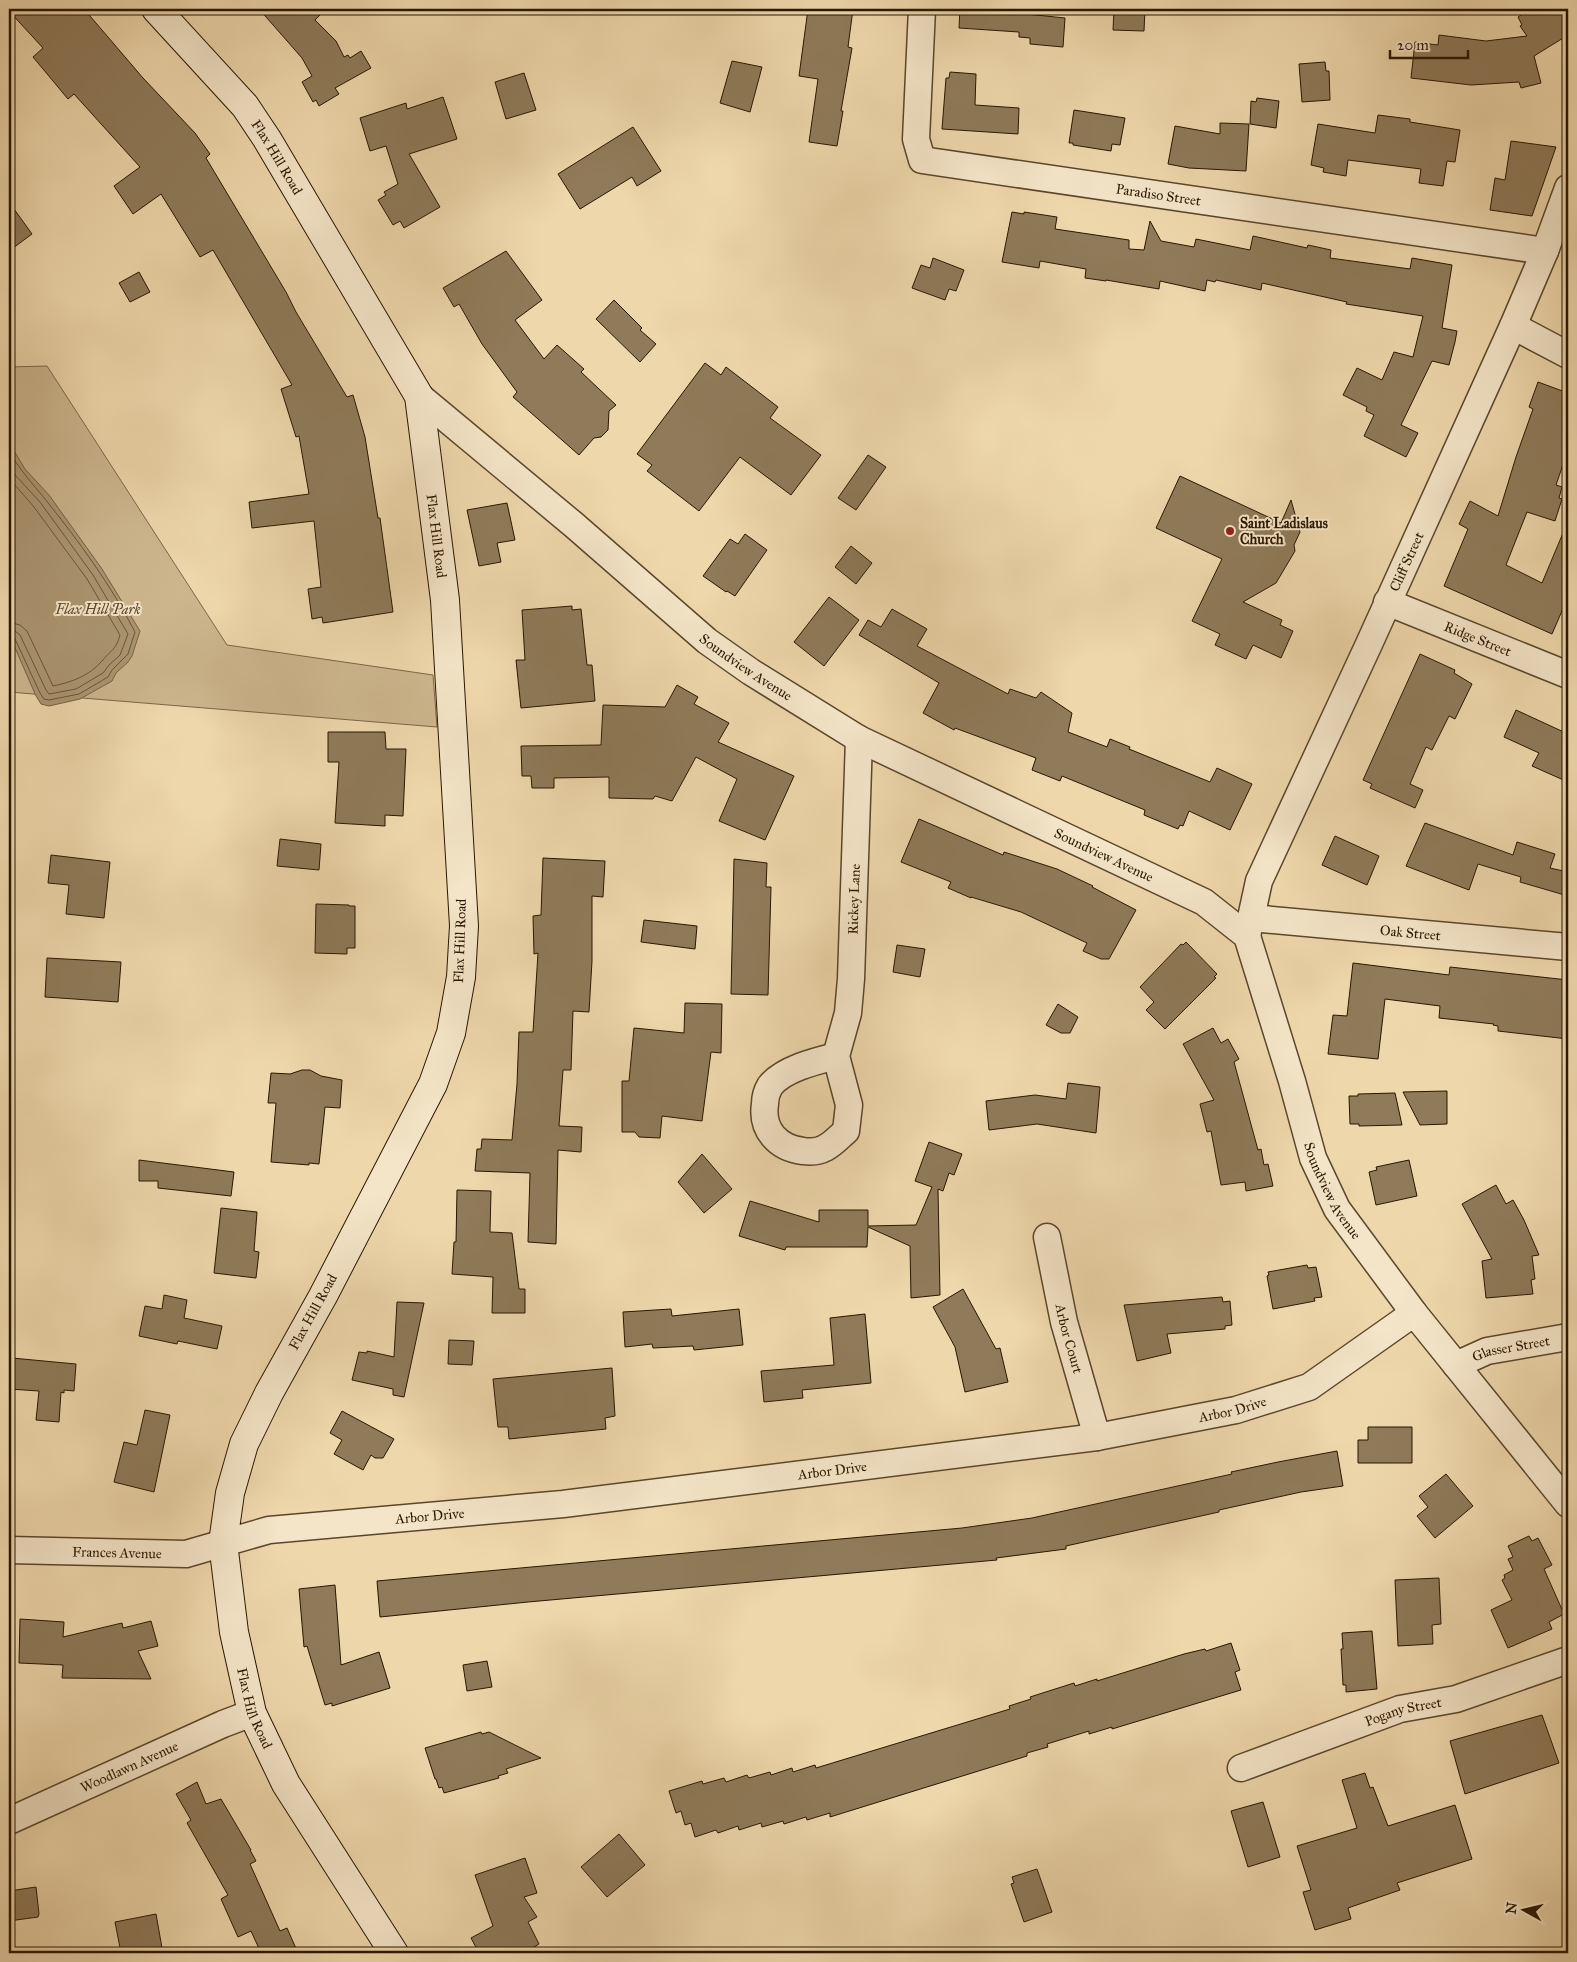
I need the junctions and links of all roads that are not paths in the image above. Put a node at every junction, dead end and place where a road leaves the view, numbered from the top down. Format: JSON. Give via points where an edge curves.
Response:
{"nodes":[{"id":1,"x":156,"y":9,"type":"edge"},
{"id":2,"x":922,"y":9,"type":"edge"},
{"id":3,"x":1568,"y":188,"type":"edge"},
{"id":4,"x":1545,"y":251,"type":"junction"},
{"id":5,"x":1513,"y":326,"type":"junction"},
{"id":6,"x":1568,"y":355,"type":"edge"},
{"id":7,"x":419,"y":396,"type":"junction"},
{"id":8,"x":1387,"y":602,"type":"junction"},
{"id":9,"x":1568,"y":675,"type":"edge"},
{"id":10,"x":859,"y":739,"type":"junction"},
{"id":11,"x":1249,"y":927,"type":"junction"},
{"id":12,"x":1568,"y":947,"type":"edge"},
{"id":13,"x":836,"y":1056,"type":"dead end"},
{"id":14,"x":1047,"y":1237,"type":"dead end"},
{"id":15,"x":1414,"y":1313,"type":"junction"},
{"id":16,"x":1568,"y":1337,"type":"edge"},
{"id":17,"x":1456,"y":1365,"type":"junction"},
{"id":18,"x":1097,"y":1437,"type":"junction"},
{"id":19,"x":1568,"y":1504,"type":"edge"},
{"id":20,"x":223,"y":1543,"type":"junction"},
{"id":21,"x":9,"y":1550,"type":"edge"},
{"id":22,"x":1568,"y":1660,"type":"edge"},
{"id":23,"x":252,"y":1713,"type":"junction"},
{"id":24,"x":1241,"y":1768,"type":"dead end"},
{"id":25,"x":9,"y":1820,"type":"edge"},
{"id":26,"x":394,"y":1953,"type":"edge"}],
"edges":[{"from":1,"to":7,"type":"main road","name":"Flax Hill Road","via":[[250,114],[267,139]]},
{"from":2,"to":4,"type":"street","name":"Paradiso Street","via":[[916,139],[922,160]]},
{"from":3,"to":4,"type":"street","name":"Cliff Street"},
{"from":4,"to":5,"type":"street","name":"Cliff Street"},
{"from":5,"to":6,"type":"street"},
{"from":5,"to":8,"type":"street","name":"Cliff Street"},
{"from":7,"to":10,"type":"street","name":"Soundview Avenue","via":[[707,641]]},
{"from":7,"to":20,"type":"main road","name":"Flax Hill Road","via":[[445,600],[464,926],[461,977],[451,1033],[433,1084],[244,1444],[230,1494]]},
{"from":8,"to":9,"type":"street","name":"Ridge Street"},
{"from":8,"to":11,"type":"street","name":"Cliff Street","via":[[1259,881]]},
{"from":10,"to":11,"type":"street","name":"Soundview Avenue","via":[[1204,902]]},
{"from":10,"to":13,"type":"street","name":"Rickey Lane","via":[[852,979],[848,1013]]},
{"from":11,"to":12,"type":"street","name":"Oak Street"},
{"from":11,"to":15,"type":"street","name":"Soundview Avenue","via":[[1313,1158],[1337,1209]]},
{"from":14,"to":18,"type":"street","name":"Arbor Court","via":[[1064,1322]]},
{"from":15,"to":17,"type":"street","name":"Soundview Avenue"},
{"from":15,"to":18,"type":"street","name":"Arbor Drive","via":[[1309,1387],[1236,1410]]},
{"from":16,"to":17,"type":"street","name":"Glasser Street","via":[[1487,1351]]},
{"from":17,"to":19,"type":"street","name":"Soundview Avenue"},
{"from":18,"to":20,"type":"street","name":"Arbor Drive","via":[[563,1504],[269,1530]]},
{"from":20,"to":21,"type":"street","name":"Frances Avenue","via":[[186,1554]]},
{"from":20,"to":23,"type":"main road","name":"Flax Hill Road","via":[[234,1632]]},
{"from":22,"to":24,"type":"street","name":"Pogany Street","via":[[1456,1699],[1400,1709]]},
{"from":23,"to":25,"type":"street","name":"Woodlawn Avenue"},
{"from":23,"to":26,"type":"main road","name":"Flax Hill Road","via":[[286,1784]]}]}
